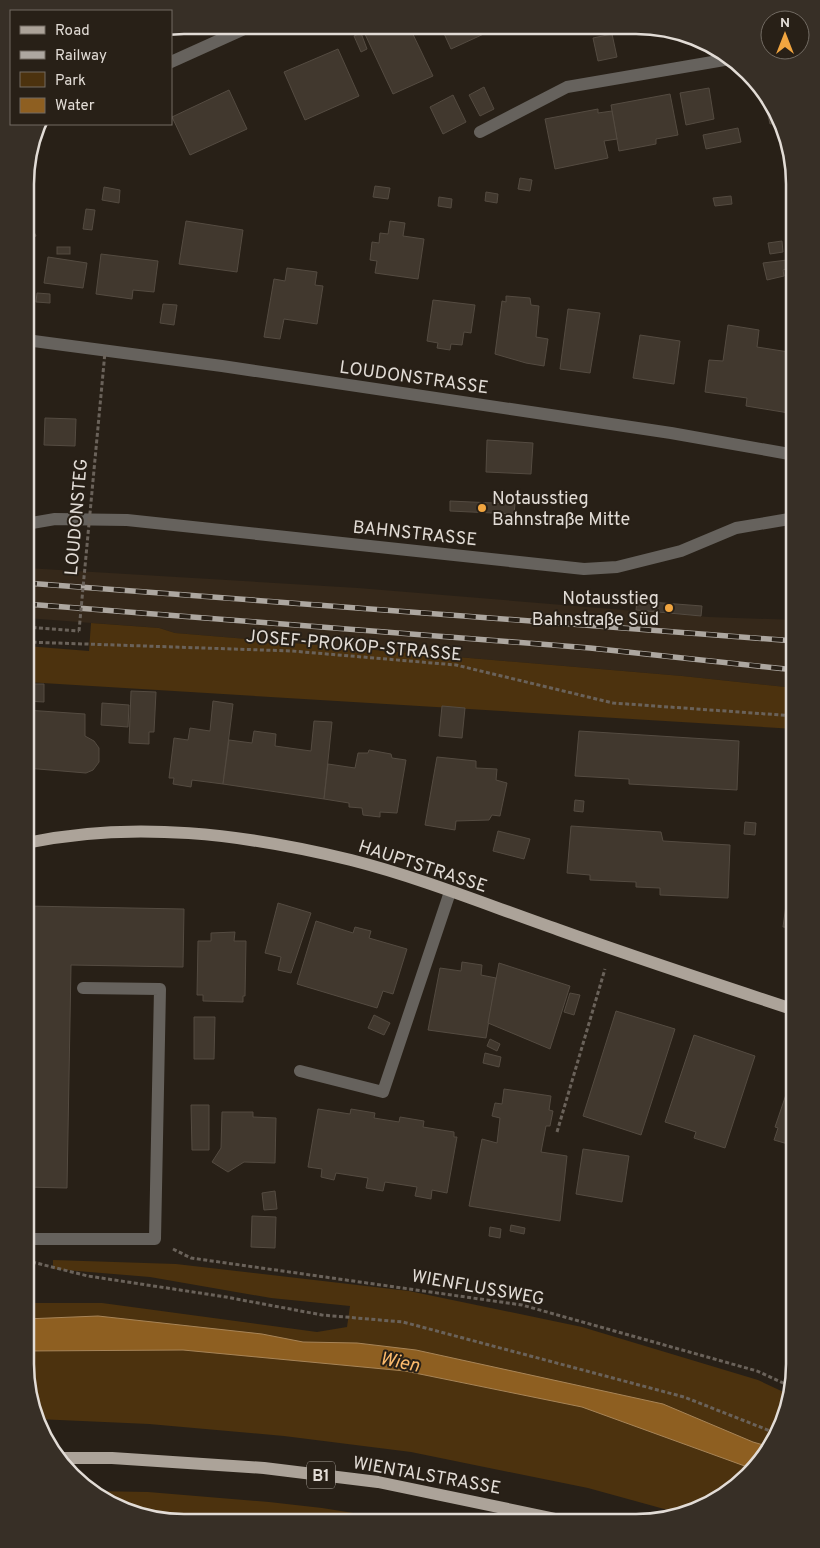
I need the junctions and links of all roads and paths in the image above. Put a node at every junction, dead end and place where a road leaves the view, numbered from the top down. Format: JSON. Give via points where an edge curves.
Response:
{"nodes":[{"id":1,"x":233,"y":34,"type":"edge"},
{"id":2,"x":722,"y":61,"type":"edge"},
{"id":3,"x":172,"y":62,"type":"edge"},
{"id":4,"x":480,"y":132,"type":"dead end"},
{"id":5,"x":34,"y":341,"type":"edge"},
{"id":6,"x":105,"y":352,"type":"junction"},
{"id":7,"x":786,"y":454,"type":"edge"},
{"id":8,"x":786,"y":520,"type":"edge"},
{"id":9,"x":34,"y":523,"type":"edge"},
{"id":10,"x":34,"y":628,"type":"edge"},
{"id":11,"x":34,"y":642,"type":"edge"},
{"id":12,"x":786,"y":715,"type":"edge"},
{"id":13,"x":34,"y":841,"type":"edge"},
{"id":14,"x":450,"y":892,"type":"junction"},
{"id":15,"x":612,"y":949,"type":"junction"},
{"id":16,"x":83,"y":988,"type":"dead end"},
{"id":17,"x":786,"y":1007,"type":"edge"},
{"id":18,"x":300,"y":1071,"type":"dead end"},
{"id":19,"x":557,"y":1132,"type":"dead end"},
{"id":20,"x":34,"y":1239,"type":"edge"},
{"id":21,"x":155,"y":1239,"type":"junction"},
{"id":22,"x":34,"y":1262,"type":"edge"},
{"id":23,"x":785,"y":1383,"type":"edge"},
{"id":24,"x":770,"y":1431,"type":"edge"},
{"id":25,"x":68,"y":1458,"type":"edge"},
{"id":26,"x":532,"y":1514,"type":"edge"}],
"edges":[{"from":1,"to":3,"type":"street"},
{"from":2,"to":4,"type":"street","via":[[567,86]]},
{"from":5,"to":6,"type":"street","name":"LOUDONSTRASSE"},
{"from":6,"to":7,"type":"street","name":"LOUDONSTRASSE","via":[[222,366]]},
{"from":6,"to":10,"type":"path","name":"LOUDONSTEG","bridge":true,"via":[[79,631]]},
{"from":8,"to":9,"type":"street","name":"BAHNSTRASSE","via":[[736,528],[680,551],[617,567],[584,569],[127,520],[56,519]]},
{"from":11,"to":12,"type":"path","name":"JOSEF-PROKOP-STRASSE","via":[[292,651],[456,664],[613,703]]},
{"from":13,"to":14,"type":"main road","name":"HAUPTSTRASSE","via":[[108,832],[160,831],[211,835],[263,842],[352,861]]},
{"from":14,"to":15,"type":"main road","name":"HAUPTSTRASSE"},
{"from":14,"to":18,"type":"street","via":[[383,1092]]},
{"from":15,"to":17,"type":"main road","name":"HAUPTSTRASSE"},
{"from":15,"to":19,"type":"path"},
{"from":16,"to":21,"type":"street","via":[[160,989]]},
{"from":20,"to":21,"type":"street"},
{"from":21,"to":23,"type":"path","name":"WIENFLUSSWEG","via":[[191,1258],[522,1306],[757,1371]]},
{"from":22,"to":24,"type":"path","via":[[88,1276],[322,1315],[403,1322],[684,1397]]},
{"from":25,"to":26,"type":"main road","name":"WIENTALSTRASSE","number":"B1","via":[[254,1468],[378,1482]]}]}
